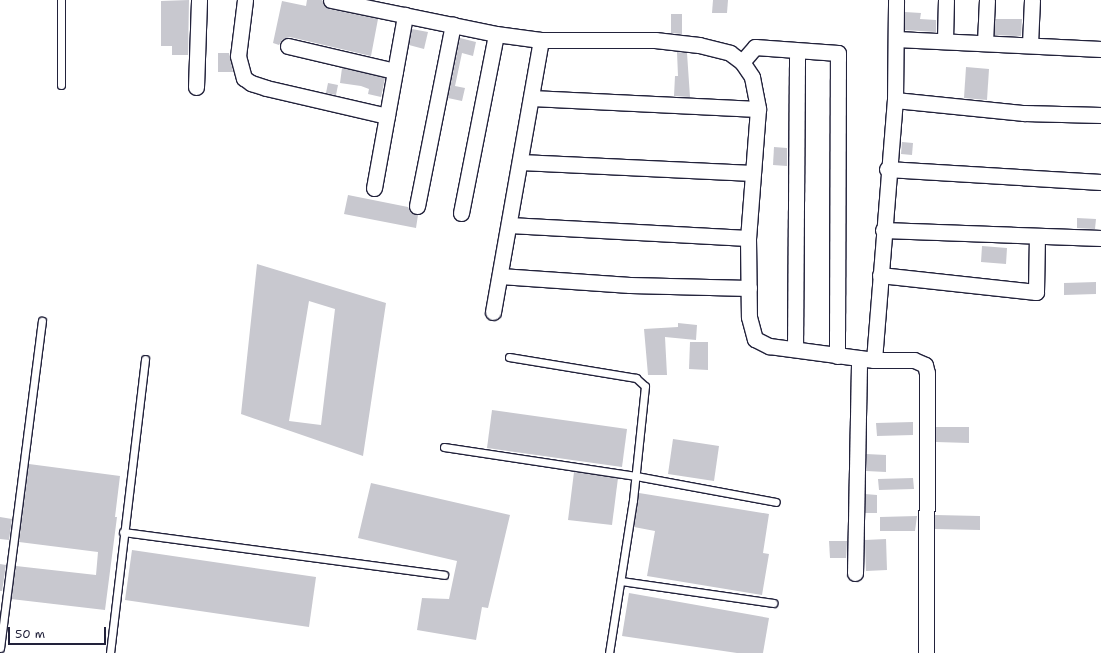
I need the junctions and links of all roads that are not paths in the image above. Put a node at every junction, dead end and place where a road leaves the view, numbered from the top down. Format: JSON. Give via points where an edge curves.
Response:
{"nodes":[{"id":1,"x":61,"y":0,"type":"edge"},
{"id":2,"x":199,"y":0,"type":"edge"},
{"id":3,"x":245,"y":0,"type":"edge"},
{"id":4,"x":331,"y":0,"type":"edge"},
{"id":5,"x":896,"y":0,"type":"edge"},
{"id":6,"x":946,"y":0,"type":"edge"},
{"id":7,"x":987,"y":0,"type":"edge"},
{"id":8,"x":1032,"y":0,"type":"edge"},
{"id":9,"x":405,"y":15,"type":"junction"},
{"id":10,"x":453,"y":25,"type":"junction"},
{"id":11,"x":496,"y":34,"type":"junction"},
{"id":12,"x":896,"y":38,"type":"junction"},
{"id":13,"x":541,"y":40,"type":"junction"},
{"id":14,"x":946,"y":40,"type":"junction"},
{"id":15,"x":985,"y":42,"type":"junction"},
{"id":16,"x":1030,"y":44,"type":"junction"},
{"id":17,"x":288,"y":46,"type":"dead end"},
{"id":18,"x":1101,"y":49,"type":"edge"},
{"id":19,"x":797,"y":51,"type":"junction"},
{"id":20,"x":742,"y":62,"type":"junction"},
{"id":21,"x":395,"y":71,"type":"junction"},
{"id":22,"x":61,"y":85,"type":"dead end"},
{"id":23,"x":196,"y":87,"type":"dead end"},
{"id":24,"x":531,"y":98,"type":"junction"},
{"id":25,"x":895,"y":100,"type":"junction"},
{"id":26,"x":758,"y":110,"type":"junction"},
{"id":27,"x":1101,"y":115,"type":"edge"},
{"id":28,"x":387,"y":116,"type":"junction"},
{"id":29,"x":520,"y":162,"type":"junction"},
{"id":30,"x":887,"y":169,"type":"junction"},
{"id":31,"x":753,"y":173,"type":"junction"},
{"id":32,"x":1101,"y":182,"type":"edge"},
{"id":33,"x":374,"y":188,"type":"dead end"},
{"id":34,"x":417,"y":206,"type":"dead end"},
{"id":35,"x":461,"y":213,"type":"dead end"},
{"id":36,"x":509,"y":225,"type":"junction"},
{"id":37,"x":883,"y":230,"type":"junction"},
{"id":38,"x":1037,"y":236,"type":"junction"},
{"id":39,"x":748,"y":238,"type":"junction"},
{"id":40,"x":1101,"y":238,"type":"edge"},
{"id":41,"x":880,"y":275,"type":"junction"},
{"id":42,"x":500,"y":276,"type":"junction"},
{"id":43,"x":749,"y":288,"type":"junction"},
{"id":44,"x":493,"y":312,"type":"dead end"},
{"id":45,"x":42,"y":321,"type":"dead end"},
{"id":46,"x":795,"y":349,"type":"junction"},
{"id":47,"x":837,"y":356,"type":"junction"},
{"id":48,"x":509,"y":357,"type":"dead end"},
{"id":49,"x":859,"y":358,"type":"junction"},
{"id":50,"x":145,"y":359,"type":"dead end"},
{"id":51,"x":874,"y":360,"type":"junction"},
{"id":52,"x":444,"y":447,"type":"dead end"},
{"id":53,"x":636,"y":476,"type":"junction"},
{"id":54,"x":776,"y":502,"type":"dead end"},
{"id":55,"x":124,"y":532,"type":"junction"},
{"id":56,"x":855,"y":573,"type":"dead end"},
{"id":57,"x":444,"y":575,"type":"dead end"},
{"id":58,"x":621,"y":581,"type":"junction"},
{"id":59,"x":774,"y":603,"type":"dead end"},
{"id":60,"x":0,"y":648,"type":"edge"},
{"id":61,"x":110,"y":653,"type":"edge"},
{"id":62,"x":609,"y":653,"type":"edge"},
{"id":63,"x":926,"y":653,"type":"edge"}],
"edges":[{"from":1,"to":22,"type":"lane"},
{"from":2,"to":23,"type":"street"},
{"from":3,"to":28,"type":"street","via":[[238,56],[240,71],[251,84]]},
{"from":4,"to":9,"type":"street"},
{"from":5,"to":12,"type":"street"},
{"from":6,"to":14,"type":"street"},
{"from":7,"to":15,"type":"street"},
{"from":8,"to":16,"type":"street"},
{"from":9,"to":10,"type":"street"},
{"from":9,"to":21,"type":"street"},
{"from":10,"to":11,"type":"street"},
{"from":10,"to":34,"type":"street"},
{"from":11,"to":13,"type":"street"},
{"from":11,"to":35,"type":"street"},
{"from":12,"to":14,"type":"street"},
{"from":12,"to":25,"type":"street"},
{"from":13,"to":20,"type":"street","via":[[614,39],[676,42],[717,49]]},
{"from":13,"to":24,"type":"street"},
{"from":14,"to":15,"type":"street"},
{"from":15,"to":16,"type":"street"},
{"from":16,"to":18,"type":"street"},
{"from":17,"to":21,"type":"street"},
{"from":19,"to":20,"type":"street","via":[[755,47]]},
{"from":19,"to":46,"type":"street"},
{"from":19,"to":47,"type":"street","via":[[838,53]]},
{"from":20,"to":26,"type":"street","via":[[752,77]]},
{"from":21,"to":28,"type":"street"},
{"from":24,"to":26,"type":"street"},
{"from":24,"to":29,"type":"street"},
{"from":25,"to":27,"type":"street","via":[[1024,113]]},
{"from":25,"to":30,"type":"street"},
{"from":26,"to":31,"type":"street"},
{"from":28,"to":33,"type":"street"},
{"from":29,"to":31,"type":"street"},
{"from":29,"to":36,"type":"street"},
{"from":30,"to":32,"type":"street"},
{"from":30,"to":37,"type":"street"},
{"from":31,"to":39,"type":"street"},
{"from":36,"to":39,"type":"street"},
{"from":36,"to":42,"type":"street"},
{"from":37,"to":38,"type":"street"},
{"from":37,"to":41,"type":"street"},
{"from":38,"to":40,"type":"street"},
{"from":38,"to":41,"type":"street","via":[[1036,292]]},
{"from":39,"to":43,"type":"street"},
{"from":41,"to":51,"type":"street"},
{"from":42,"to":43,"type":"street","via":[[630,285]]},
{"from":42,"to":44,"type":"street"},
{"from":43,"to":46,"type":"street","via":[[749,318],[755,339],[769,346]]},
{"from":45,"to":60,"type":"lane"},
{"from":46,"to":47,"type":"street"},
{"from":47,"to":49,"type":"street"},
{"from":48,"to":53,"type":"lane","via":[[636,378],[643,382],[646,392]]},
{"from":49,"to":51,"type":"street"},
{"from":49,"to":56,"type":"street"},
{"from":50,"to":55,"type":"lane"},
{"from":51,"to":63,"type":"street","via":[[914,360],[925,365],[927,373]]},
{"from":52,"to":53,"type":"lane"},
{"from":53,"to":54,"type":"lane"},
{"from":53,"to":58,"type":"lane"},
{"from":55,"to":57,"type":"lane"},
{"from":55,"to":61,"type":"lane"},
{"from":58,"to":59,"type":"lane"},
{"from":58,"to":62,"type":"lane"}]}
